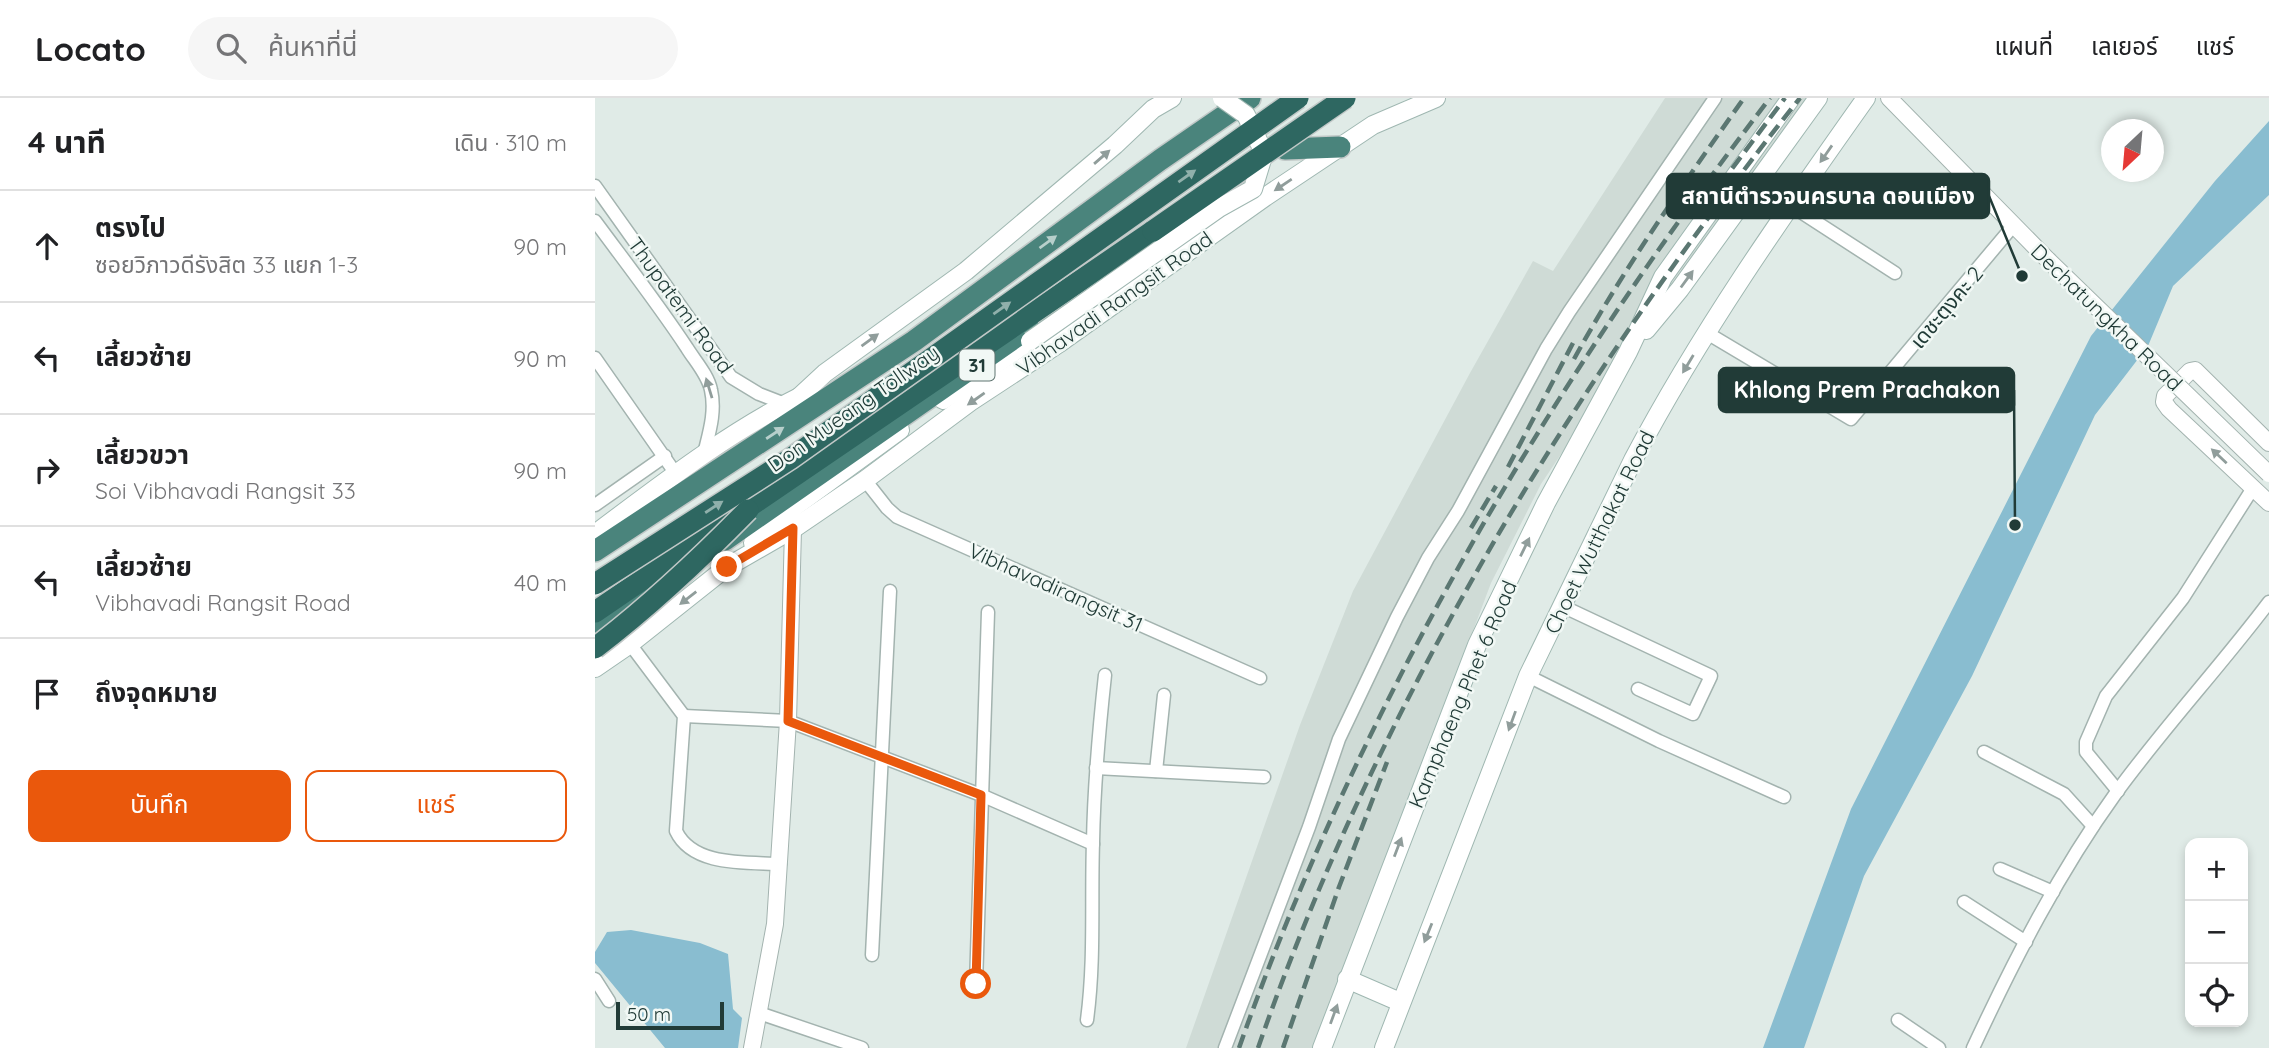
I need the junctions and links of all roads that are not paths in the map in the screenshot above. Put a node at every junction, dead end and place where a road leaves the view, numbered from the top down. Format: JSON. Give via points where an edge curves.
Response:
{"nodes":[{"id":1,"x":1172,"y":98,"type":"edge"},
{"id":2,"x":1222,"y":98,"type":"edge"},
{"id":3,"x":1238,"y":98,"type":"edge"},
{"id":4,"x":1250,"y":98,"type":"edge"},
{"id":5,"x":1298,"y":98,"type":"edge"},
{"id":6,"x":1345,"y":98,"type":"edge"},
{"id":7,"x":1357,"y":98,"type":"edge"},
{"id":8,"x":1436,"y":98,"type":"edge"},
{"id":9,"x":1715,"y":98,"type":"edge"},
{"id":10,"x":1791,"y":98,"type":"edge"},
{"id":11,"x":1818,"y":98,"type":"edge"},
{"id":12,"x":1866,"y":98,"type":"edge"},
{"id":13,"x":1889,"y":98,"type":"edge"},
{"id":14,"x":1340,"y":147,"type":"junction"},
{"id":15,"x":1285,"y":149,"type":"junction"},
{"id":16,"x":1160,"y":160,"type":"junction"},
{"id":17,"x":595,"y":186,"type":"edge"},
{"id":18,"x":1790,"y":205,"type":"junction"},
{"id":19,"x":595,"y":221,"type":"edge"},
{"id":20,"x":2013,"y":226,"type":"junction"},
{"id":21,"x":1895,"y":273,"type":"dead end"},
{"id":22,"x":1707,"y":334,"type":"junction"},
{"id":23,"x":914,"y":341,"type":"junction"},
{"id":24,"x":1628,"y":352,"type":"junction"},
{"id":25,"x":595,"y":358,"type":"edge"},
{"id":26,"x":791,"y":401,"type":"junction"},
{"id":27,"x":2269,"y":443,"type":"edge"},
{"id":28,"x":704,"y":454,"type":"junction"},
{"id":29,"x":665,"y":456,"type":"junction"},
{"id":30,"x":676,"y":474,"type":"junction"},
{"id":31,"x":2269,"y":474,"type":"edge"},
{"id":32,"x":865,"y":480,"type":"junction"},
{"id":33,"x":2253,"y":488,"type":"junction"},
{"id":34,"x":2269,"y":503,"type":"edge"},
{"id":35,"x":595,"y":505,"type":"edge"},
{"id":36,"x":797,"y":505,"type":"junction"},
{"id":37,"x":748,"y":510,"type":"junction"},
{"id":38,"x":793,"y":528,"type":"junction"},
{"id":39,"x":595,"y":534,"type":"edge"},
{"id":40,"x":595,"y":551,"type":"edge"},
{"id":41,"x":727,"y":567,"type":"junction"},
{"id":42,"x":595,"y":584,"type":"edge"},
{"id":43,"x":890,"y":591,"type":"dead end"},
{"id":44,"x":2269,"y":602,"type":"edge"},
{"id":45,"x":1562,"y":606,"type":"junction"},
{"id":46,"x":595,"y":612,"type":"edge"},
{"id":47,"x":988,"y":612,"type":"dead end"},
{"id":48,"x":595,"y":630,"type":"edge"},
{"id":49,"x":630,"y":644,"type":"junction"},
{"id":50,"x":595,"y":648,"type":"edge"},
{"id":51,"x":595,"y":668,"type":"edge"},
{"id":52,"x":1105,"y":675,"type":"dead end"},
{"id":53,"x":1528,"y":676,"type":"junction"},
{"id":54,"x":1260,"y":678,"type":"dead end"},
{"id":55,"x":1638,"y":689,"type":"dead end"},
{"id":56,"x":1164,"y":695,"type":"dead end"},
{"id":57,"x":684,"y":716,"type":"junction"},
{"id":58,"x":788,"y":721,"type":"junction"},
{"id":59,"x":1985,"y":752,"type":"dead end"},
{"id":60,"x":880,"y":756,"type":"junction"},
{"id":61,"x":1096,"y":768,"type":"junction"},
{"id":62,"x":1156,"y":771,"type":"junction"},
{"id":63,"x":1264,"y":777,"type":"dead end"},
{"id":64,"x":2118,"y":791,"type":"junction"},
{"id":65,"x":981,"y":795,"type":"junction"},
{"id":66,"x":1783,"y":797,"type":"dead end"},
{"id":67,"x":2093,"y":826,"type":"junction"},
{"id":68,"x":1093,"y":844,"type":"junction"},
{"id":69,"x":780,"y":864,"type":"junction"},
{"id":70,"x":2000,"y":869,"type":"dead end"},
{"id":71,"x":2053,"y":892,"type":"junction"},
{"id":72,"x":1964,"y":902,"type":"dead end"},
{"id":73,"x":2026,"y":942,"type":"junction"},
{"id":74,"x":871,"y":955,"type":"dead end"},
{"id":75,"x":595,"y":979,"type":"edge"},
{"id":76,"x":1347,"y":979,"type":"junction"},
{"id":77,"x":976,"y":984,"type":"dead end"},
{"id":78,"x":609,"y":1001,"type":"dead end"},
{"id":79,"x":1400,"y":1002,"type":"junction"},
{"id":80,"x":759,"y":1013,"type":"junction"},
{"id":81,"x":1087,"y":1020,"type":"dead end"},
{"id":82,"x":1898,"y":1020,"type":"dead end"},
{"id":83,"x":752,"y":1048,"type":"edge"},
{"id":84,"x":862,"y":1048,"type":"edge"},
{"id":85,"x":1225,"y":1048,"type":"edge"},
{"id":86,"x":1322,"y":1048,"type":"edge"},
{"id":87,"x":1384,"y":1048,"type":"edge"},
{"id":88,"x":1939,"y":1048,"type":"edge"},
{"id":89,"x":1973,"y":1048,"type":"edge"}],
"edges":[{"from":26,"to":1,"type":"main road","one_way":true,"via":[[966,271],[1153,108]]},
{"from":2,"to":36,"type":"main road","bridge":true,"via":[[1246,115],[1264,153],[1253,189],[1219,208]]},
{"from":3,"to":16,"type":"street"},
{"from":4,"to":16,"type":"highway"},
{"from":42,"to":5,"type":"highway","name":"Don Mueang Tollway","number":"31","one_way":true,"bridge":true,"via":[[790,459]]},
{"from":6,"to":37,"type":"highway","name":"Don Mueang Tollway","number":"31","bridge":true},
{"from":7,"to":15,"type":"highway","name":"Vibhavadi Rangsit Road","number":"31"},
{"from":8,"to":14,"type":"main road","name":"Vibhavadi Rangsit Road","number":"31","via":[[1373,125]]},
{"from":9,"to":85,"type":"street","via":[[1552,340],[1397,617],[1339,738]]},
{"from":10,"to":24,"type":"main road","name":"Kamphaeng Phet 6 Road","via":[[1663,277]]},
{"from":24,"to":11,"type":"main road","name":"Kamphaeng Phet 6 Road","one_way":true,"via":[[1680,289]]},
{"from":12,"to":18,"type":"main road","name":"Choet Wutthakat Road","one_way":true},
{"from":13,"to":20,"type":"street","name":"Dechatungkha Road"},
{"from":14,"to":15,"type":"highway"},
{"from":14,"to":32,"type":"main road","name":"Vibhavadi Rangsit Road","number":"31","one_way":true,"via":[[970,402]]},
{"from":15,"to":48,"type":"highway","name":"Vibhavadi Rangsit Road","number":"31"},
{"from":23,"to":16,"type":"highway","one_way":true},
{"from":17,"to":26,"type":"street","name":"Thupatemi Road","via":[[731,377],[759,394]]},
{"from":18,"to":21,"type":"street"},
{"from":18,"to":22,"type":"main road","name":"Choet Wutthakat Road"},
{"from":28,"to":19,"type":"street","name":"Thupatemi Road","one_way":true,"via":[[713,405],[706,378]]},
{"from":20,"to":22,"type":"street","name":"เดชะตุงคะ 2","via":[[1851,419]]},
{"from":20,"to":31,"type":"street","name":"Dechatungkha Road","bridge":true},
{"from":22,"to":45,"type":"main road","name":"Choet Wutthakat Road","one_way":true,"via":[[1638,450]]},
{"from":23,"to":26,"type":"main road"},
{"from":40,"to":23,"type":"highway","one_way":true},
{"from":76,"to":24,"type":"main road","name":"Kamphaeng Phet 6 Road","one_way":true,"via":[[1477,645],[1546,503]]},
{"from":25,"to":29,"type":"street"},
{"from":26,"to":28,"type":"main road"},
{"from":33,"to":27,"type":"street","one_way":true,"via":[[2169,408],[2165,396],[2195,370]]},
{"from":28,"to":30,"type":"main road"},
{"from":29,"to":30,"type":"street"},
{"from":29,"to":35,"type":"street"},
{"from":30,"to":39,"type":"main road"},
{"from":32,"to":38,"type":"main road","name":"Vibhavadi Rangsit Road","number":"31"},
{"from":32,"to":54,"type":"street","name":"Vibhavadirangsit 31","via":[[897,517]]},
{"from":33,"to":34,"type":"street"},
{"from":33,"to":64,"type":"street","via":[[2183,598],[2106,696],[2086,741],[2086,752]]},
{"from":36,"to":38,"type":"main road"},
{"from":36,"to":41,"type":"main road"},
{"from":37,"to":46,"type":"highway","name":"Don Mueang Tollway","number":"31","bridge":true},
{"from":37,"to":50,"type":"highway","number":"31","bridge":true,"via":[[700,559]]},
{"from":38,"to":41,"type":"main road","name":"Vibhavadi Rangsit Road","number":"31"},
{"from":38,"to":58,"type":"street"},
{"from":41,"to":49,"type":"main road","name":"Vibhavadi Rangsit Road","number":"31","one_way":true},
{"from":43,"to":60,"type":"street"},
{"from":44,"to":64,"type":"street"},
{"from":45,"to":53,"type":"main road","name":"Choet Wutthakat Road"},
{"from":45,"to":55,"type":"street","via":[[1711,676],[1693,714]]},
{"from":47,"to":65,"type":"street"},
{"from":49,"to":51,"type":"main road","name":"Vibhavadi Rangsit Road","number":"31"},
{"from":49,"to":57,"type":"street"},
{"from":52,"to":61,"type":"street"},
{"from":53,"to":66,"type":"street"},
{"from":53,"to":79,"type":"main road","name":"Choet Wutthakat Road","one_way":true},
{"from":56,"to":62,"type":"street"},
{"from":57,"to":58,"type":"street"},
{"from":57,"to":69,"type":"street","via":[[676,831],[681,841],[729,862]]},
{"from":58,"to":60,"type":"street"},
{"from":58,"to":69,"type":"street"},
{"from":59,"to":67,"type":"street","via":[[2064,794]]},
{"from":60,"to":65,"type":"street"},
{"from":60,"to":74,"type":"street"},
{"from":61,"to":62,"type":"street"},
{"from":61,"to":68,"type":"street"},
{"from":62,"to":63,"type":"street"},
{"from":64,"to":67,"type":"street"},
{"from":65,"to":68,"type":"street"},
{"from":65,"to":77,"type":"street"},
{"from":67,"to":71,"type":"street"},
{"from":68,"to":81,"type":"street","via":[[1092,982]]},
{"from":69,"to":80,"type":"street","via":[[772,951]]},
{"from":70,"to":71,"type":"street"},
{"from":71,"to":73,"type":"street"},
{"from":72,"to":73,"type":"street"},
{"from":73,"to":89,"type":"street"},
{"from":75,"to":78,"type":"street"},
{"from":76,"to":79,"type":"main road"},
{"from":86,"to":76,"type":"main road","name":"Kamphaeng Phet 6 Road","one_way":true},
{"from":79,"to":87,"type":"main road","name":"Choet Wutthakat Road"},
{"from":80,"to":83,"type":"street"},
{"from":80,"to":84,"type":"street"},
{"from":82,"to":88,"type":"street"}]}
